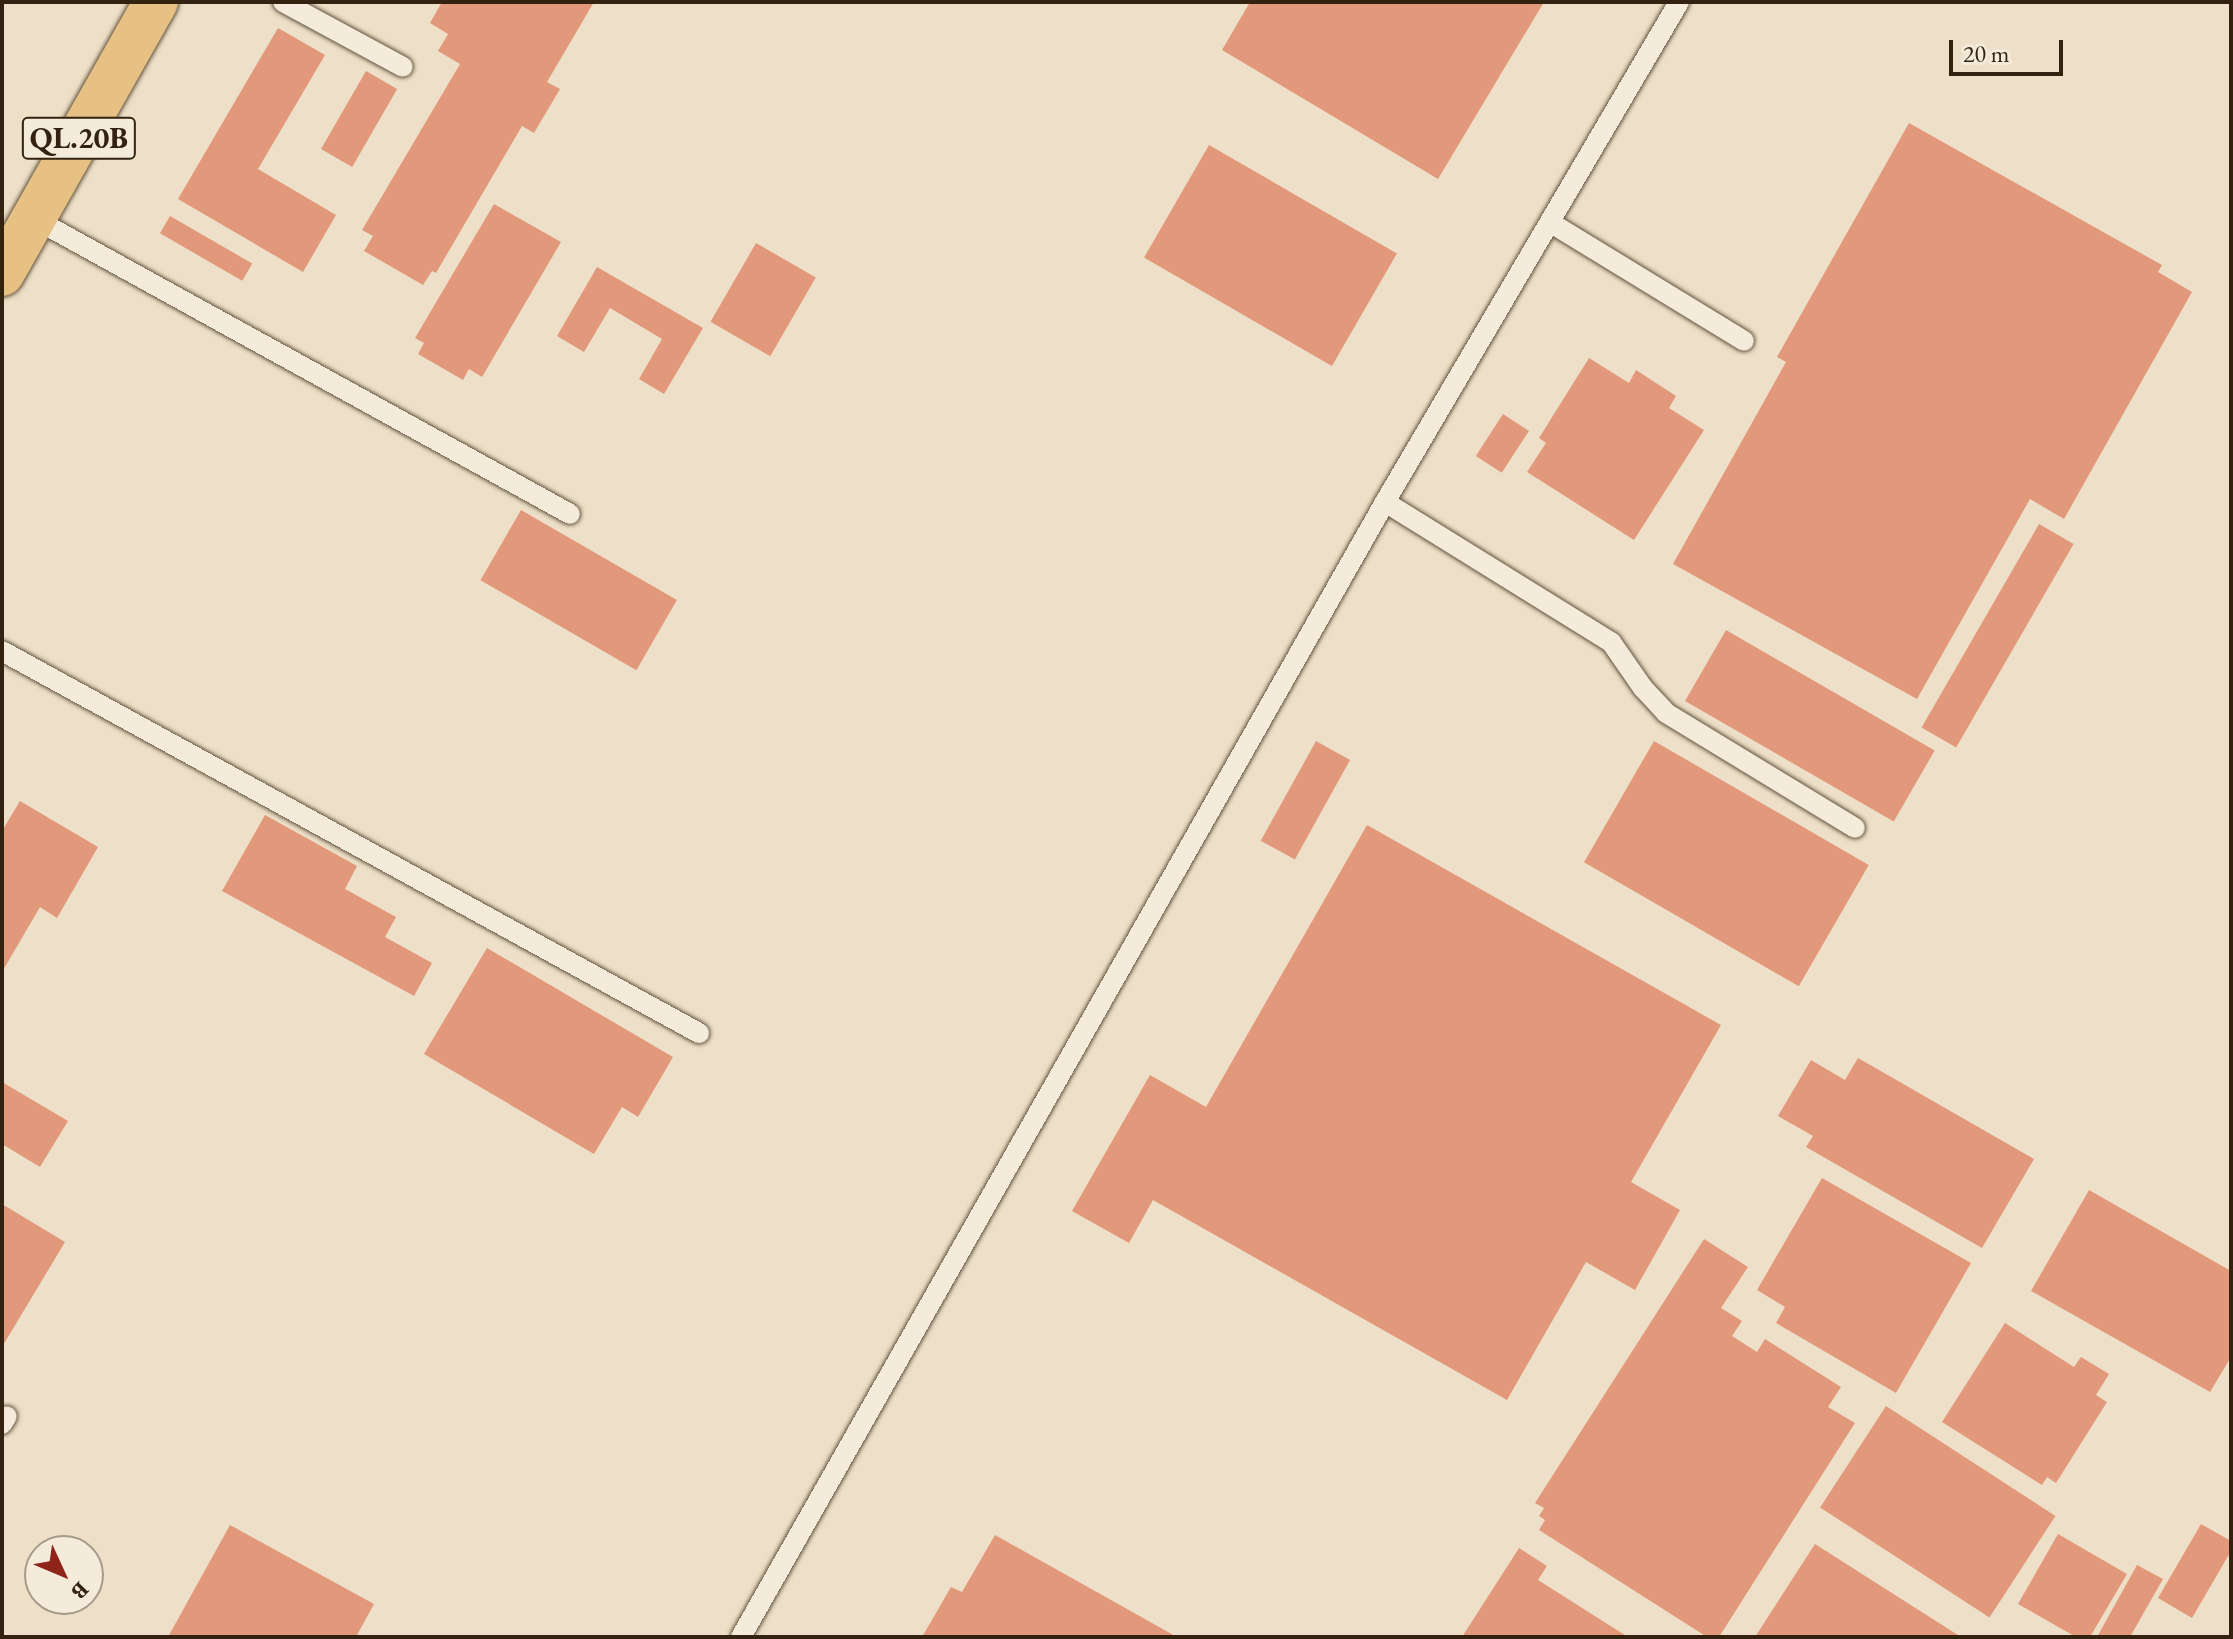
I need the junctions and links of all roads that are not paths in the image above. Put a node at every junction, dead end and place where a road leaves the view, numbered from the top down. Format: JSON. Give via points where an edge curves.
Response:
{"nodes":[{"id":1,"x":156,"y":2,"type":"edge"},
{"id":2,"x":283,"y":2,"type":"edge"},
{"id":3,"x":1679,"y":2,"type":"edge"},
{"id":4,"x":403,"y":67,"type":"dead end"},
{"id":5,"x":33,"y":218,"type":"junction"},
{"id":6,"x":1551,"y":223,"type":"junction"},
{"id":7,"x":2,"y":274,"type":"edge"},
{"id":8,"x":1744,"y":341,"type":"dead end"},
{"id":9,"x":1385,"y":502,"type":"junction"},
{"id":10,"x":570,"y":514,"type":"dead end"},
{"id":11,"x":2,"y":651,"type":"edge"},
{"id":12,"x":1855,"y":828,"type":"dead end"},
{"id":13,"x":699,"y":1033,"type":"dead end"},
{"id":14,"x":741,"y":1637,"type":"edge"}],
"edges":[{"from":1,"to":5,"type":"main road","number":"QL.20B"},
{"from":2,"to":4,"type":"lane"},
{"from":3,"to":6,"type":"lane"},
{"from":5,"to":7,"type":"main road","number":"QL.20B"},
{"from":5,"to":10,"type":"lane"},
{"from":6,"to":8,"type":"lane"},
{"from":6,"to":9,"type":"lane"},
{"from":9,"to":12,"type":"lane","via":[[1611,642],[1666,713]]},
{"from":9,"to":14,"type":"lane"},
{"from":11,"to":13,"type":"lane"}]}
